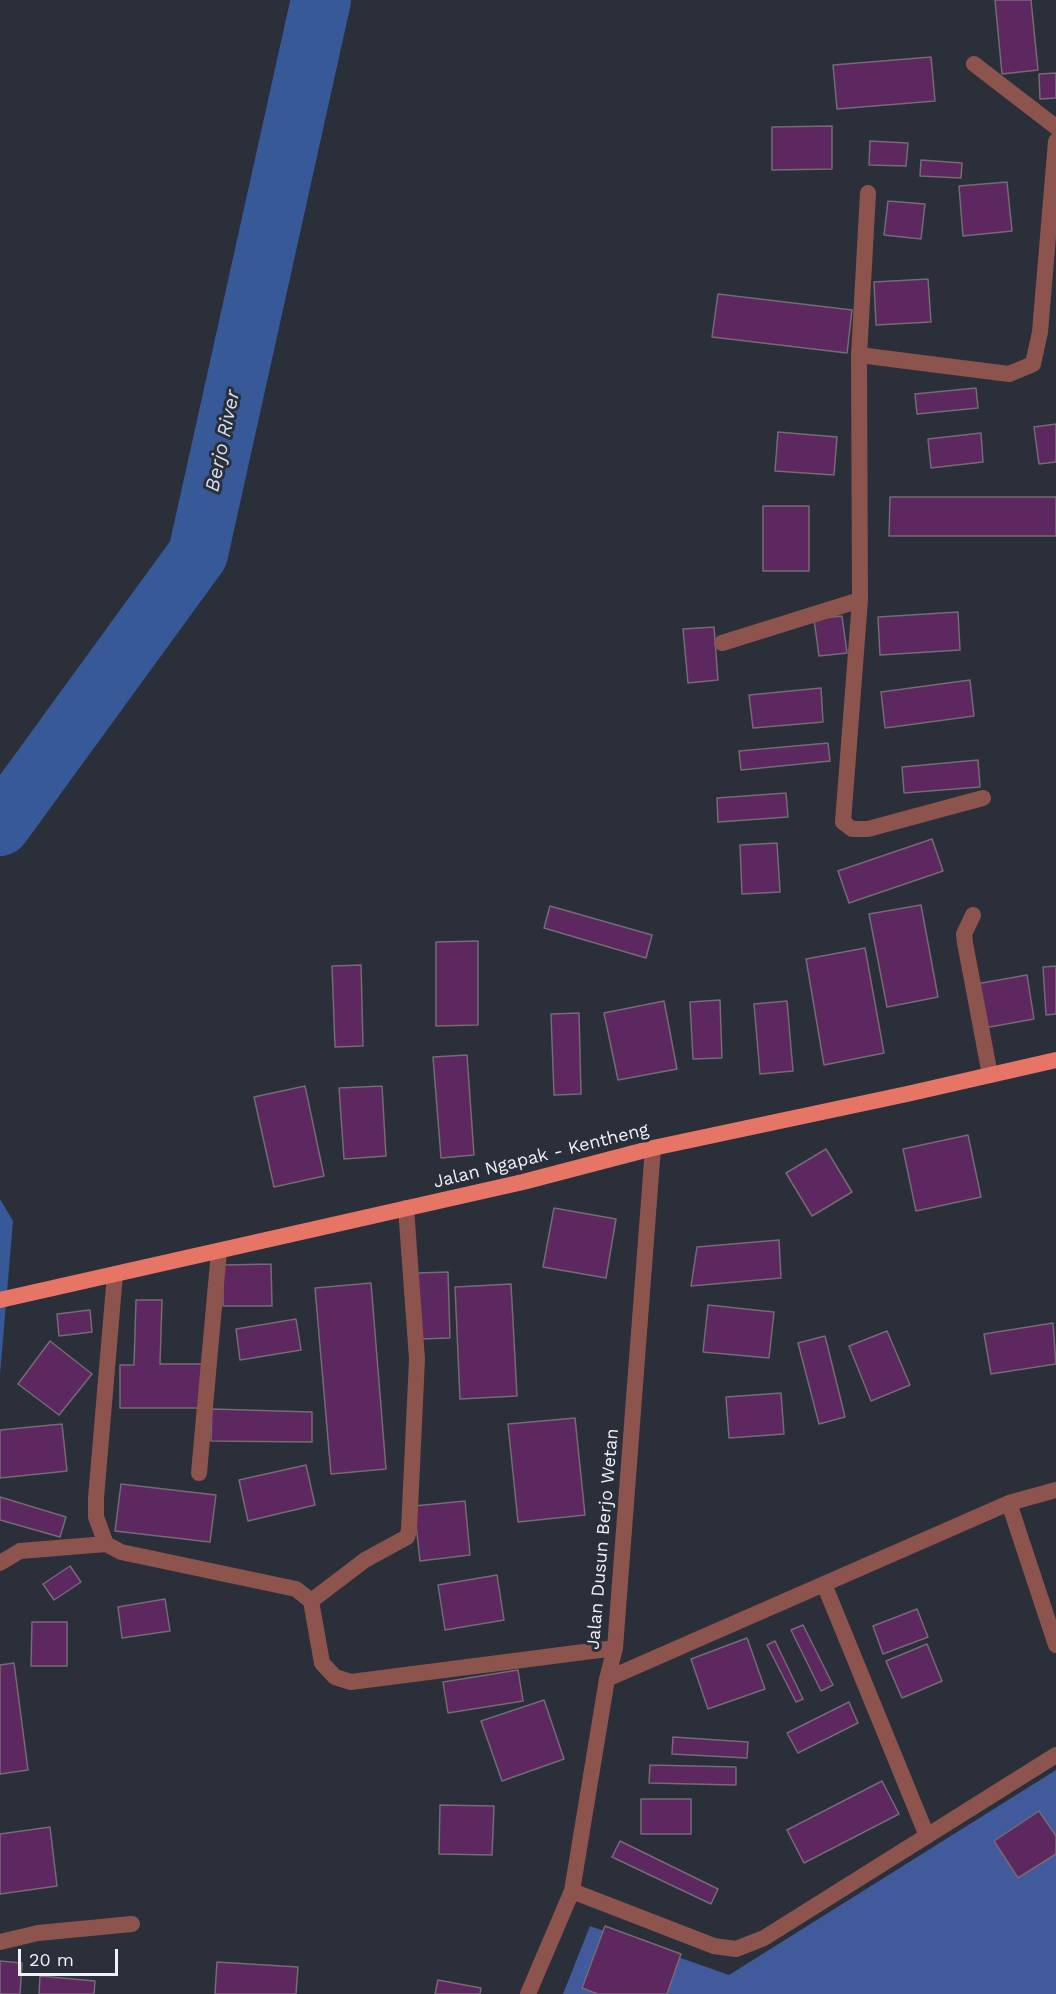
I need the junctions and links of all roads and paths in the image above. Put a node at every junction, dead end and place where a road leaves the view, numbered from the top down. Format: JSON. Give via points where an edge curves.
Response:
{"nodes":[{"id":1,"x":974,"y":64,"type":"dead end"},
{"id":2,"x":1056,"y":127,"type":"edge"},
{"id":3,"x":1056,"y":141,"type":"edge"},
{"id":4,"x":868,"y":193,"type":"dead end"},
{"id":5,"x":859,"y":354,"type":"junction"},
{"id":6,"x":860,"y":600,"type":"junction"},
{"id":7,"x":722,"y":643,"type":"dead end"},
{"id":8,"x":983,"y":798,"type":"dead end"},
{"id":9,"x":973,"y":915,"type":"dead end"},
{"id":10,"x":1056,"y":1060,"type":"edge"},
{"id":11,"x":990,"y":1075,"type":"junction"},
{"id":12,"x":653,"y":1148,"type":"junction"},
{"id":13,"x":406,"y":1208,"type":"junction"},
{"id":14,"x":219,"y":1251,"type":"junction"},
{"id":15,"x":115,"y":1274,"type":"junction"},
{"id":16,"x":0,"y":1300,"type":"edge"},
{"id":17,"x":199,"y":1473,"type":"dead end"},
{"id":18,"x":1056,"y":1490,"type":"edge"},
{"id":19,"x":1009,"y":1503,"type":"junction"},
{"id":20,"x":106,"y":1544,"type":"junction"},
{"id":21,"x":0,"y":1563,"type":"edge"},
{"id":22,"x":824,"y":1584,"type":"junction"},
{"id":23,"x":310,"y":1601,"type":"junction"},
{"id":24,"x":1056,"y":1645,"type":"edge"},
{"id":25,"x":615,"y":1648,"type":"junction"},
{"id":26,"x":607,"y":1679,"type":"junction"},
{"id":27,"x":1056,"y":1755,"type":"edge"},
{"id":28,"x":927,"y":1836,"type":"junction"},
{"id":29,"x":572,"y":1892,"type":"junction"},
{"id":30,"x":132,"y":1924,"type":"dead end"},
{"id":31,"x":0,"y":1942,"type":"edge"},
{"id":32,"x":528,"y":1994,"type":"edge"}],
"edges":[{"from":1,"to":2,"type":"street"},
{"from":3,"to":5,"type":"street","via":[[1040,332],[1033,364],[1009,374]]},
{"from":4,"to":5,"type":"street"},
{"from":5,"to":6,"type":"street"},
{"from":6,"to":7,"type":"street"},
{"from":6,"to":8,"type":"street","via":[[843,822],[852,829],[868,830]]},
{"from":9,"to":11,"type":"street","via":[[964,934]]},
{"from":10,"to":11,"type":"main road","name":"Jalan Ngapak - Kentheng"},
{"from":11,"to":12,"type":"main road","name":"Jalan Ngapak - Kentheng"},
{"from":12,"to":13,"type":"main road","name":"Jalan Ngapak - Kentheng"},
{"from":12,"to":25,"type":"street","name":"Jalan Dusun Berjo Wetan"},
{"from":13,"to":14,"type":"main road","name":"Jalan Ngapak - Kentheng"},
{"from":13,"to":23,"type":"street","via":[[417,1359],[409,1530],[407,1537],[365,1560]]},
{"from":14,"to":15,"type":"main road","name":"Jalan Ngapak - Kentheng"},
{"from":14,"to":17,"type":"street"},
{"from":15,"to":16,"type":"main road","name":"Jalan Ngapak - Kentheng"},
{"from":15,"to":20,"type":"street","via":[[96,1498],[96,1517]]},
{"from":18,"to":19,"type":"street"},
{"from":19,"to":22,"type":"street"},
{"from":19,"to":24,"type":"street"},
{"from":20,"to":21,"type":"street","via":[[20,1551]]},
{"from":20,"to":23,"type":"street","via":[[121,1552],[296,1589]]},
{"from":22,"to":26,"type":"street"},
{"from":22,"to":28,"type":"street"},
{"from":23,"to":25,"type":"street","via":[[322,1663],[335,1677],[351,1682]]},
{"from":25,"to":26,"type":"street","name":"Jalan Dusun Berjo Wetan"},
{"from":26,"to":29,"type":"street","name":"Jalan Dusun Berjo Wetan"},
{"from":27,"to":28,"type":"street"},
{"from":28,"to":29,"type":"street","via":[[764,1938],[736,1949],[714,1946]]},
{"from":29,"to":32,"type":"street","name":"Jalan Dusun Berjo Wetan"},
{"from":30,"to":31,"type":"street","via":[[38,1933]]}]}
